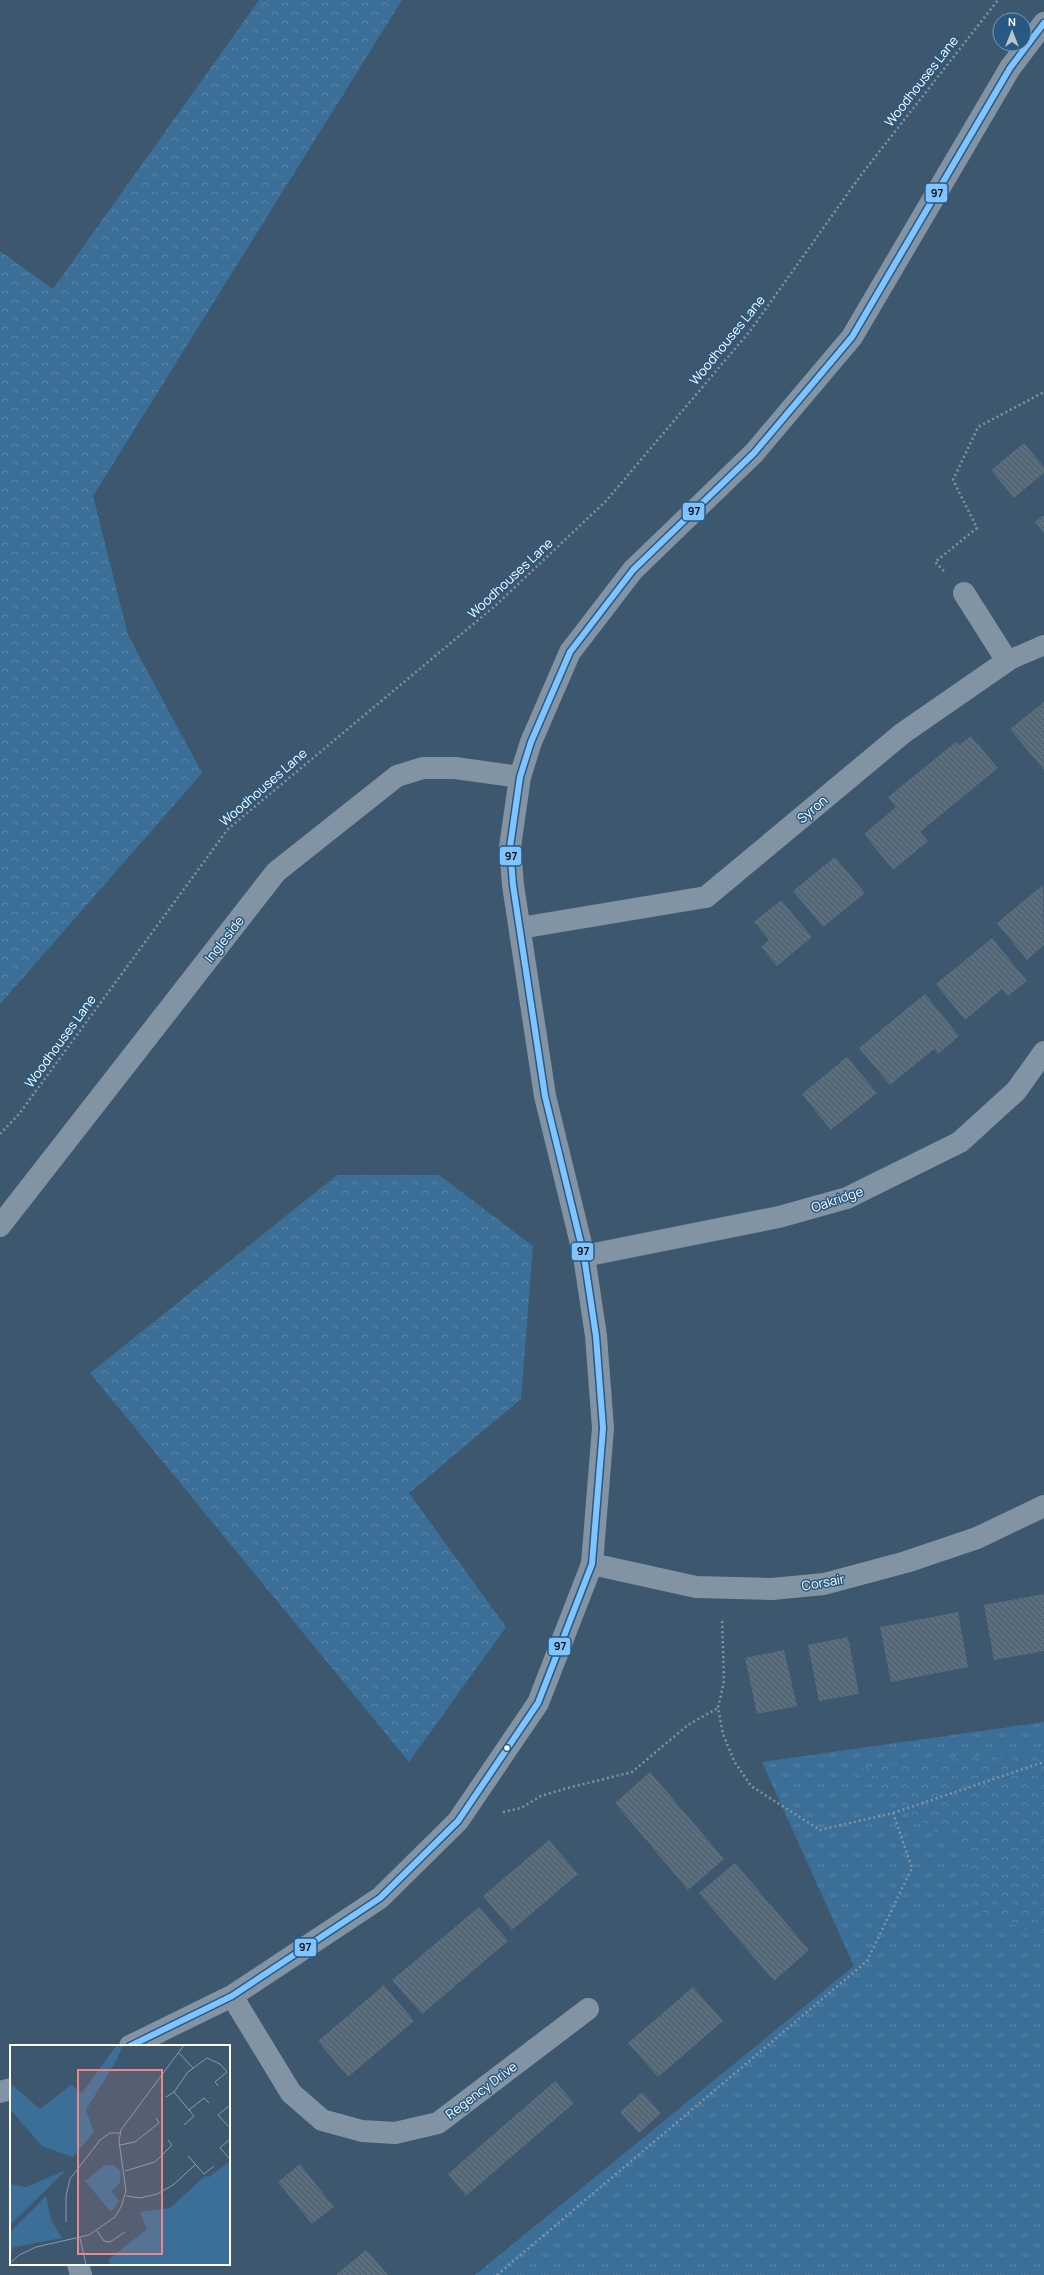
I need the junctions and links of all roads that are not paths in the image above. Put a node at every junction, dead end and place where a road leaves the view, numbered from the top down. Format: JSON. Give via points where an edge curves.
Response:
{"nodes":[{"id":1,"x":1044,"y":23,"type":"edge"},
{"id":2,"x":964,"y":593,"type":"road end"},
{"id":3,"x":1044,"y":645,"type":"edge"},
{"id":4,"x":1008,"y":661,"type":"junction"},
{"id":5,"x":520,"y":777,"type":"junction"},
{"id":6,"x":520,"y":928,"type":"junction"},
{"id":7,"x":1044,"y":1052,"type":"edge"},
{"id":8,"x":0,"y":1226,"type":"edge"},
{"id":9,"x":584,"y":1256,"type":"junction"},
{"id":10,"x":1044,"y":1506,"type":"edge"},
{"id":11,"x":592,"y":1564,"type":"junction"},
{"id":12,"x":232,"y":1996,"type":"junction"},
{"id":13,"x":588,"y":2009,"type":"dead end"},
{"id":14,"x":132,"y":2045,"type":"edge"},
{"id":15,"x":10,"y":2089,"type":"edge"},
{"id":16,"x":0,"y":2092,"type":"edge"},
{"id":17,"x":78,"y":2265,"type":"edge"},
{"id":18,"x":81,"y":2275,"type":"edge"}],
"edges":[{"from":1,"to":5,"type":"street","via":[[1010,68],[852,337],[754,453],[633,570],[570,652],[531,742]]},
{"from":2,"to":4,"type":"street"},
{"from":3,"to":4,"type":"lane"},
{"from":4,"to":6,"type":"street","name":"Syron","via":[[903,733],[706,897]]},
{"from":5,"to":6,"type":"street","via":[[510,847]]},
{"from":5,"to":8,"type":"street","name":"Ingleside","via":[[455,768],[423,768],[396,776],[276,872]]},
{"from":6,"to":9,"type":"street","via":[[545,1096]]},
{"from":7,"to":9,"type":"street","name":"Oakridge","via":[[1016,1091],[960,1142],[847,1198],[779,1217]]},
{"from":9,"to":11,"type":"street","via":[[596,1336],[604,1428]]},
{"from":10,"to":11,"type":"street","name":"Corsair","via":[[970,1541],[906,1562],[824,1584],[772,1589],[696,1587]]},
{"from":11,"to":12,"type":"street","via":[[538,1703],[458,1821],[380,1898]]},
{"from":12,"to":13,"type":"street","name":"Regency Drive","via":[[291,2093],[322,2120],[362,2131],[396,2132],[438,2123]]},
{"from":12,"to":14,"type":"street"},
{"from":15,"to":16,"type":"street"},
{"from":17,"to":18,"type":"street"}]}
